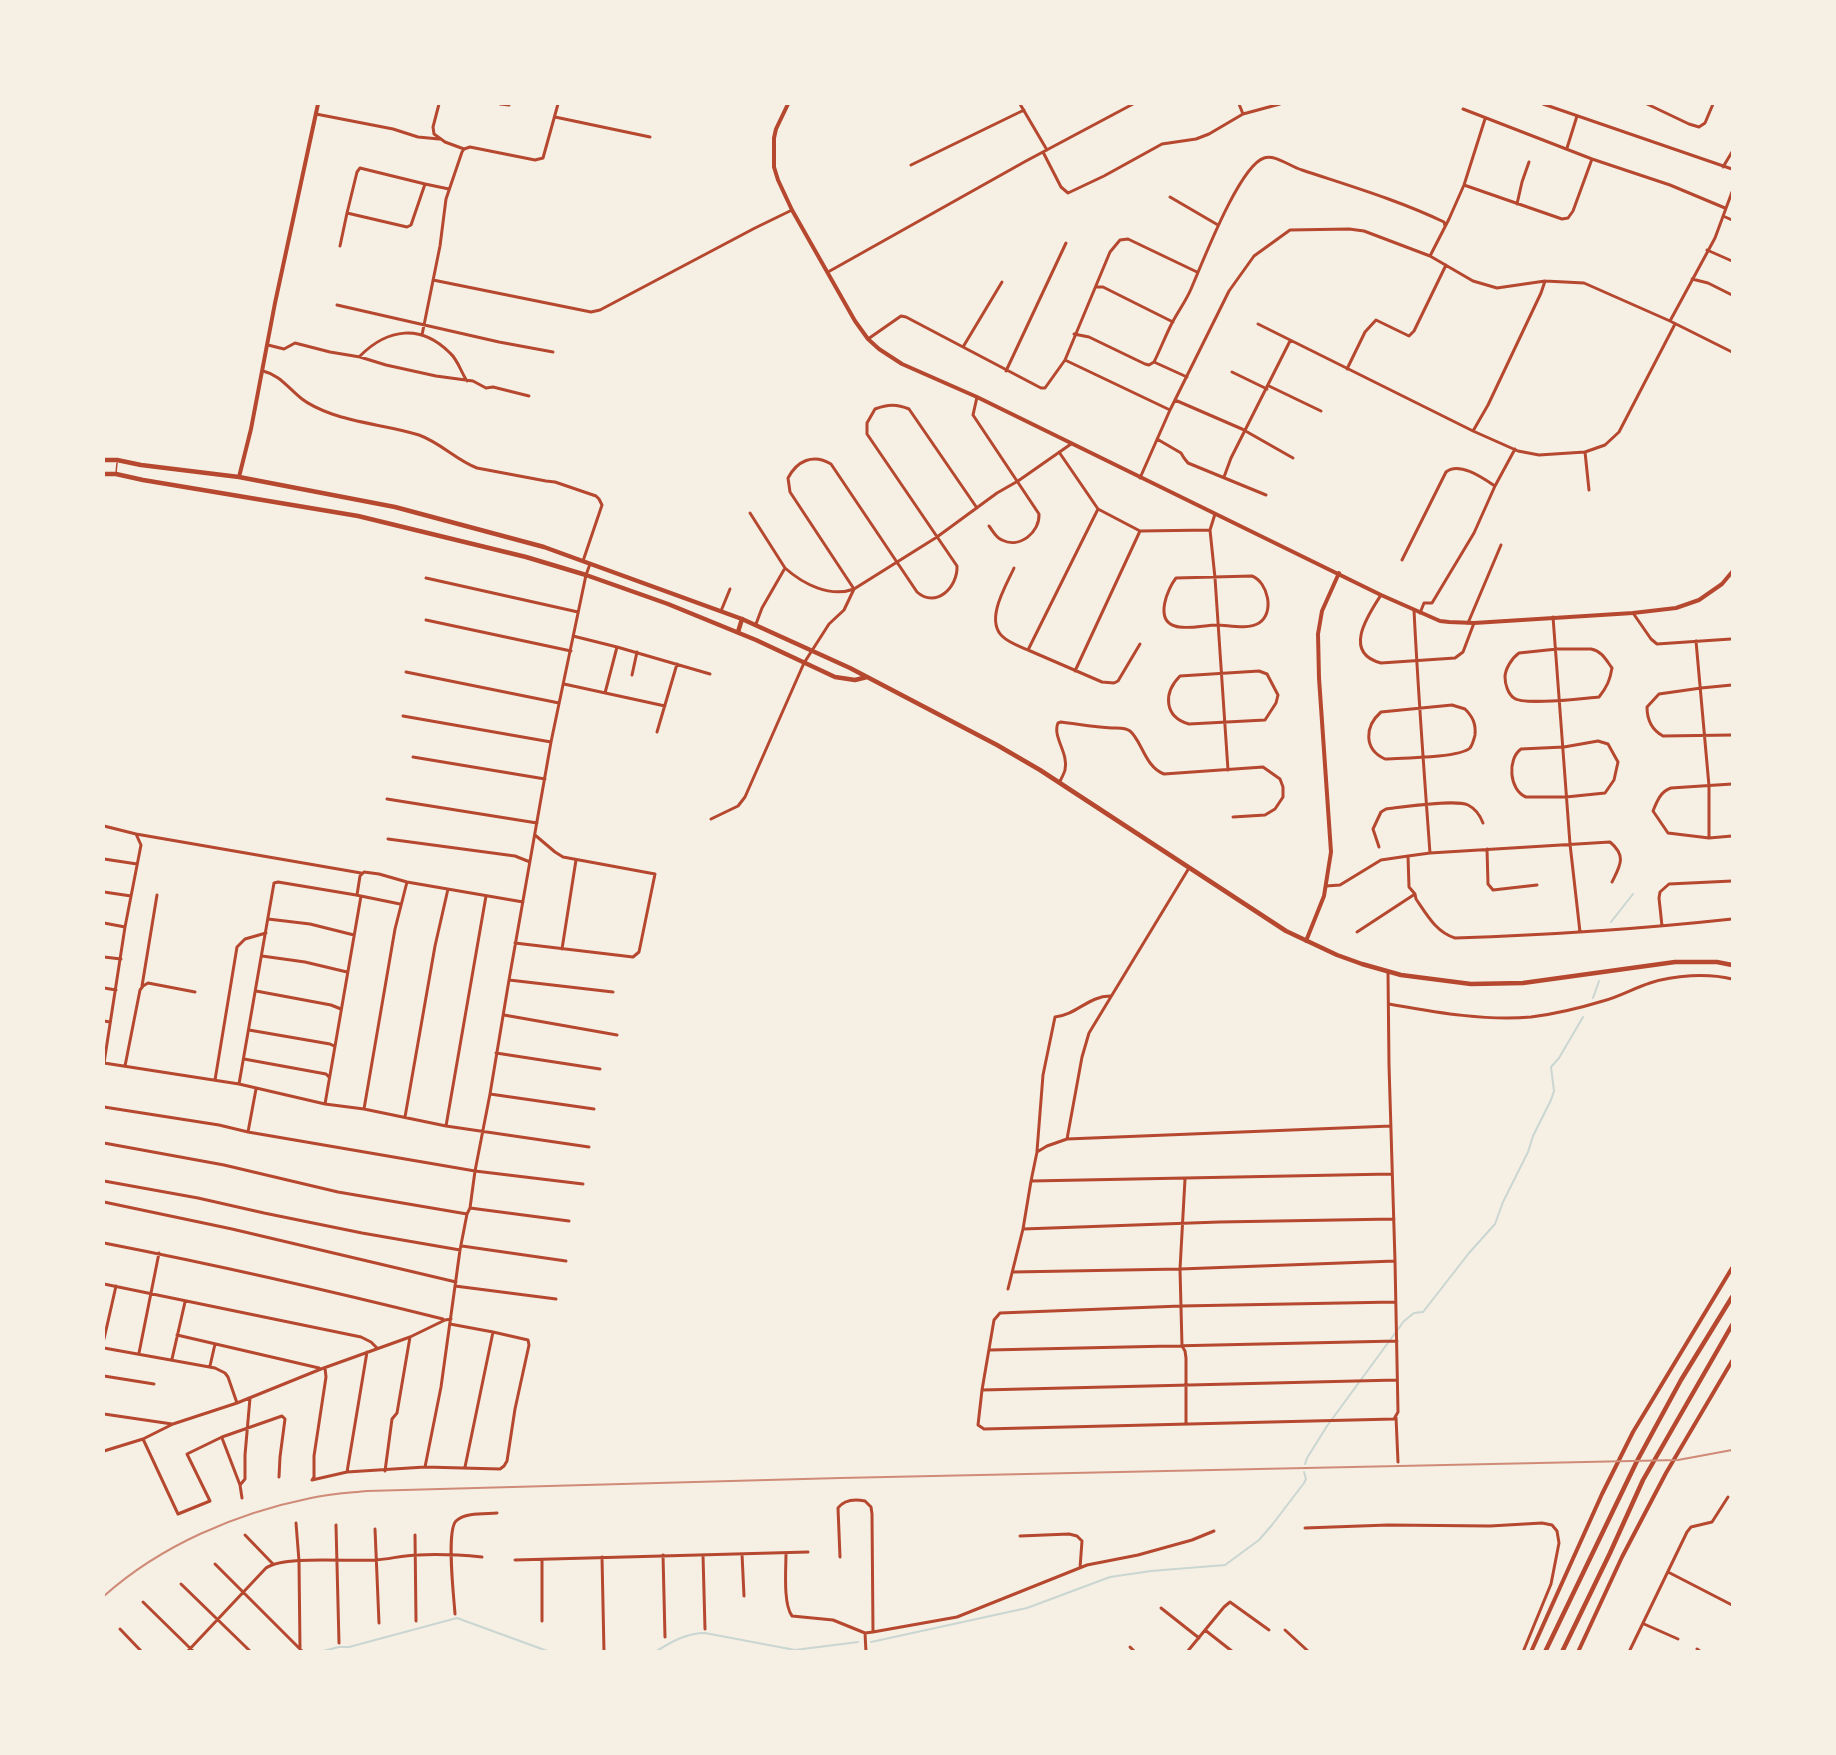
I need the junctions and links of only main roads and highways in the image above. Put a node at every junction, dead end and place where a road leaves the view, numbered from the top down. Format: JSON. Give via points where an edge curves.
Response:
{"nodes":[{"id":1,"x":104,"y":460,"type":"edge"},
{"id":2,"x":104,"y":474,"type":"edge"},
{"id":3,"x":742,"y":619,"type":"junction"},
{"id":4,"x":738,"y":633,"type":"junction"},
{"id":5,"x":867,"y":677,"type":"junction"},
{"id":6,"x":1732,"y":965,"type":"edge"},
{"id":7,"x":1732,"y":1297,"type":"edge"},
{"id":8,"x":1732,"y":1325,"type":"edge"},
{"id":9,"x":1545,"y":1652,"type":"edge"},
{"id":10,"x":1562,"y":1652,"type":"edge"}],
"edges":[{"from":1,"to":3,"type":"main road","via":[[239,477],[395,507],[519,539]]},
{"from":2,"to":4,"type":"main road","via":[[392,523],[586,575]]},
{"from":3,"to":4,"type":"main road"},
{"from":3,"to":5,"type":"main road"},
{"from":4,"to":5,"type":"main road","via":[[835,677]]},
{"from":5,"to":6,"type":"main road","via":[[990,741],[1286,931],[1337,955],[1388,972],[1471,984],[1500,984],[1675,962]]},
{"from":7,"to":9,"type":"main road","via":[[1637,1461]]},
{"from":8,"to":10,"type":"main road","via":[[1643,1480]]}]}
